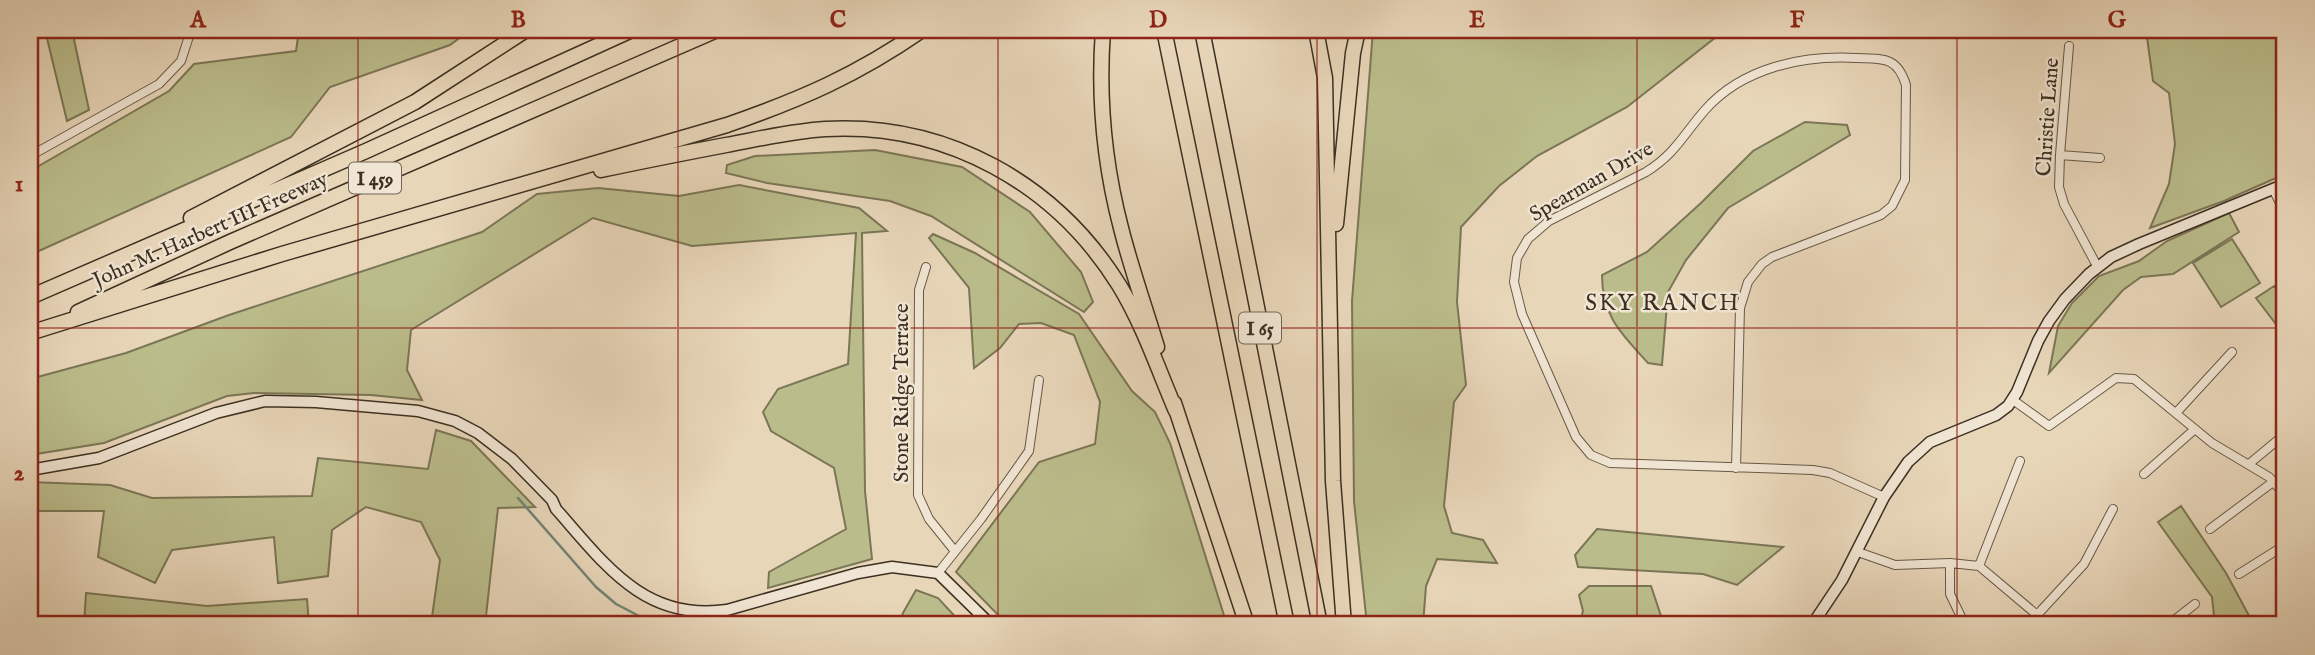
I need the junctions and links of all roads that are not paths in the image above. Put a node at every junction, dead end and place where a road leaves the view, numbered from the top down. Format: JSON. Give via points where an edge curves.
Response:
{"nodes":[{"id":1,"x":191,"y":30,"type":"edge"},
{"id":2,"x":526,"y":30,"type":"edge"},
{"id":3,"x":632,"y":30,"type":"edge"},
{"id":4,"x":717,"y":30,"type":"edge"},
{"id":5,"x":922,"y":30,"type":"edge"},
{"id":6,"x":1103,"y":30,"type":"edge"},
{"id":7,"x":1164,"y":30,"type":"edge"},
{"id":8,"x":1202,"y":30,"type":"edge"},
{"id":9,"x":1316,"y":30,"type":"edge"},
{"id":10,"x":1358,"y":30,"type":"edge"},
{"id":11,"x":2069,"y":46,"type":"dead end"},
{"id":12,"x":2060,"y":155,"type":"junction"},
{"id":13,"x":30,"y":156,"type":"edge"},
{"id":14,"x":2100,"y":158,"type":"dead end"},
{"id":15,"x":2285,"y":184,"type":"edge"},
{"id":16,"x":523,"y":185,"type":"junction"},
{"id":17,"x":2273,"y":189,"type":"junction"},
{"id":18,"x":2285,"y":213,"type":"edge"},
{"id":19,"x":1330,"y":260,"type":"junction"},
{"id":20,"x":2097,"y":266,"type":"junction"},
{"id":21,"x":926,"y":267,"type":"dead end"},
{"id":22,"x":81,"y":275,"type":"junction"},
{"id":23,"x":30,"y":297,"type":"edge"},
{"id":24,"x":33,"y":333,"type":"edge"},
{"id":25,"x":2232,"y":352,"type":"dead end"},
{"id":26,"x":1039,"y":380,"type":"dead end"},
{"id":27,"x":2013,"y":400,"type":"junction"},
{"id":28,"x":1176,"y":411,"type":"junction"},
{"id":29,"x":2176,"y":413,"type":"junction"},
{"id":30,"x":2195,"y":429,"type":"junction"},
{"id":31,"x":2285,"y":434,"type":"edge"},
{"id":32,"x":2020,"y":461,"type":"dead end"},
{"id":33,"x":2249,"y":464,"type":"junction"},
{"id":34,"x":1736,"y":468,"type":"junction"},
{"id":35,"x":30,"y":470,"type":"edge"},
{"id":36,"x":2144,"y":474,"type":"dead end"},
{"id":37,"x":2273,"y":482,"type":"junction"},
{"id":38,"x":2285,"y":495,"type":"edge"},
{"id":39,"x":1884,"y":497,"type":"junction"},
{"id":40,"x":2113,"y":509,"type":"dead end"},
{"id":41,"x":2210,"y":529,"type":"dead end"},
{"id":42,"x":2285,"y":545,"type":"edge"},
{"id":43,"x":954,"y":550,"type":"junction"},
{"id":44,"x":1858,"y":552,"type":"junction"},
{"id":45,"x":1950,"y":563,"type":"junction"},
{"id":46,"x":1979,"y":566,"type":"junction"},
{"id":47,"x":938,"y":573,"type":"junction"},
{"id":48,"x":2239,"y":573,"type":"dead end"},
{"id":49,"x":2195,"y":604,"type":"dead end"},
{"id":50,"x":2037,"y":615,"type":"junction"},
{"id":51,"x":991,"y":625,"type":"edge"},
{"id":52,"x":1247,"y":625,"type":"edge"},
{"id":53,"x":1287,"y":625,"type":"edge"},
{"id":54,"x":1321,"y":625,"type":"edge"},
{"id":55,"x":1344,"y":625,"type":"edge"},
{"id":56,"x":1814,"y":625,"type":"edge"},
{"id":57,"x":1965,"y":625,"type":"edge"},
{"id":58,"x":2049,"y":625,"type":"edge"},
{"id":59,"x":2168,"y":625,"type":"edge"}],
"edges":[{"from":1,"to":13,"type":"street","via":[[181,61],[159,84]]},
{"from":2,"to":22,"type":"highway","via":[[415,103]]},
{"from":3,"to":22,"type":"highway","name":"John M. Harbert III Freeway","number":"I 459"},
{"from":4,"to":24,"type":"highway","name":"John M. Harbert III Freeway","number":"I 459"},
{"from":5,"to":16,"type":"highway","via":[[832,85],[780,107]]},
{"from":6,"to":28,"type":"highway","via":[[1101,89],[1110,180]]},
{"from":7,"to":53,"type":"highway","number":"I 65"},
{"from":8,"to":54,"type":"highway","number":"I 65"},
{"from":9,"to":19,"type":"highway","via":[[1325,78]]},
{"from":10,"to":19,"type":"highway"},
{"from":11,"to":12,"type":"street","name":"Christie Lane"},
{"from":12,"to":14,"type":"street"},
{"from":12,"to":20,"type":"street","name":"Christie Lane","via":[[2061,195]]},
{"from":15,"to":17,"type":"street"},
{"from":16,"to":24,"type":"highway","via":[[282,254]]},
{"from":16,"to":28,"type":"highway","via":[[826,129],[904,134],[960,150],[1039,194],[1091,245],[1130,306]]},
{"from":17,"to":18,"type":"street"},
{"from":17,"to":20,"type":"street","via":[[2146,240]]},
{"from":19,"to":55,"type":"highway","via":[[1333,481]]},
{"from":20,"to":27,"type":"street","via":[[2049,321]]},
{"from":21,"to":43,"type":"street","name":"Stone Ridge Terrace","via":[[919,290],[918,495],[929,519]]},
{"from":22,"to":23,"type":"highway","name":"John M. Harbert III Freeway","number":"I 459"},
{"from":25,"to":29,"type":"street"},
{"from":26,"to":43,"type":"street","via":[[1029,451]]},
{"from":27,"to":29,"type":"street","via":[[2049,426],[2116,378],[2134,379]]},
{"from":27,"to":39,"type":"street","via":[[1996,415],[1920,449]]},
{"from":28,"to":52,"type":"highway"},
{"from":29,"to":30,"type":"street"},
{"from":30,"to":33,"type":"street"},
{"from":30,"to":36,"type":"street"},
{"from":31,"to":33,"type":"street"},
{"from":32,"to":46,"type":"street"},
{"from":33,"to":37,"type":"street"},
{"from":34,"to":34,"type":"street","name":"Spearman Drive","via":[[1610,463],[1591,455],[1570,426],[1522,314],[1514,282],[1517,258],[1528,239],[1549,222],[1662,161],[1711,104],[1756,74],[1804,59],[1886,59],[1902,72],[1906,85],[1905,180],[1892,206],[1881,215],[1772,257],[1748,282],[1740,308]]},
{"from":34,"to":39,"type":"street","name":"Spearman Drive","via":[[1830,473]]},
{"from":35,"to":47,"type":"street","via":[[99,458],[216,413],[265,401],[418,411],[455,421],[512,459],[607,567],[659,604],[709,612],[892,567]]},
{"from":37,"to":38,"type":"street"},
{"from":37,"to":41,"type":"street"},
{"from":39,"to":44,"type":"street"},
{"from":40,"to":50,"type":"street","via":[[2084,564]]},
{"from":42,"to":48,"type":"street"},
{"from":43,"to":47,"type":"street"},
{"from":44,"to":45,"type":"street","via":[[1895,565]]},
{"from":44,"to":56,"type":"street"},
{"from":45,"to":46,"type":"street"},
{"from":45,"to":57,"type":"street","via":[[1950,594]]},
{"from":46,"to":50,"type":"street"},
{"from":47,"to":51,"type":"street"},
{"from":49,"to":59,"type":"street"},
{"from":50,"to":58,"type":"street"}]}
